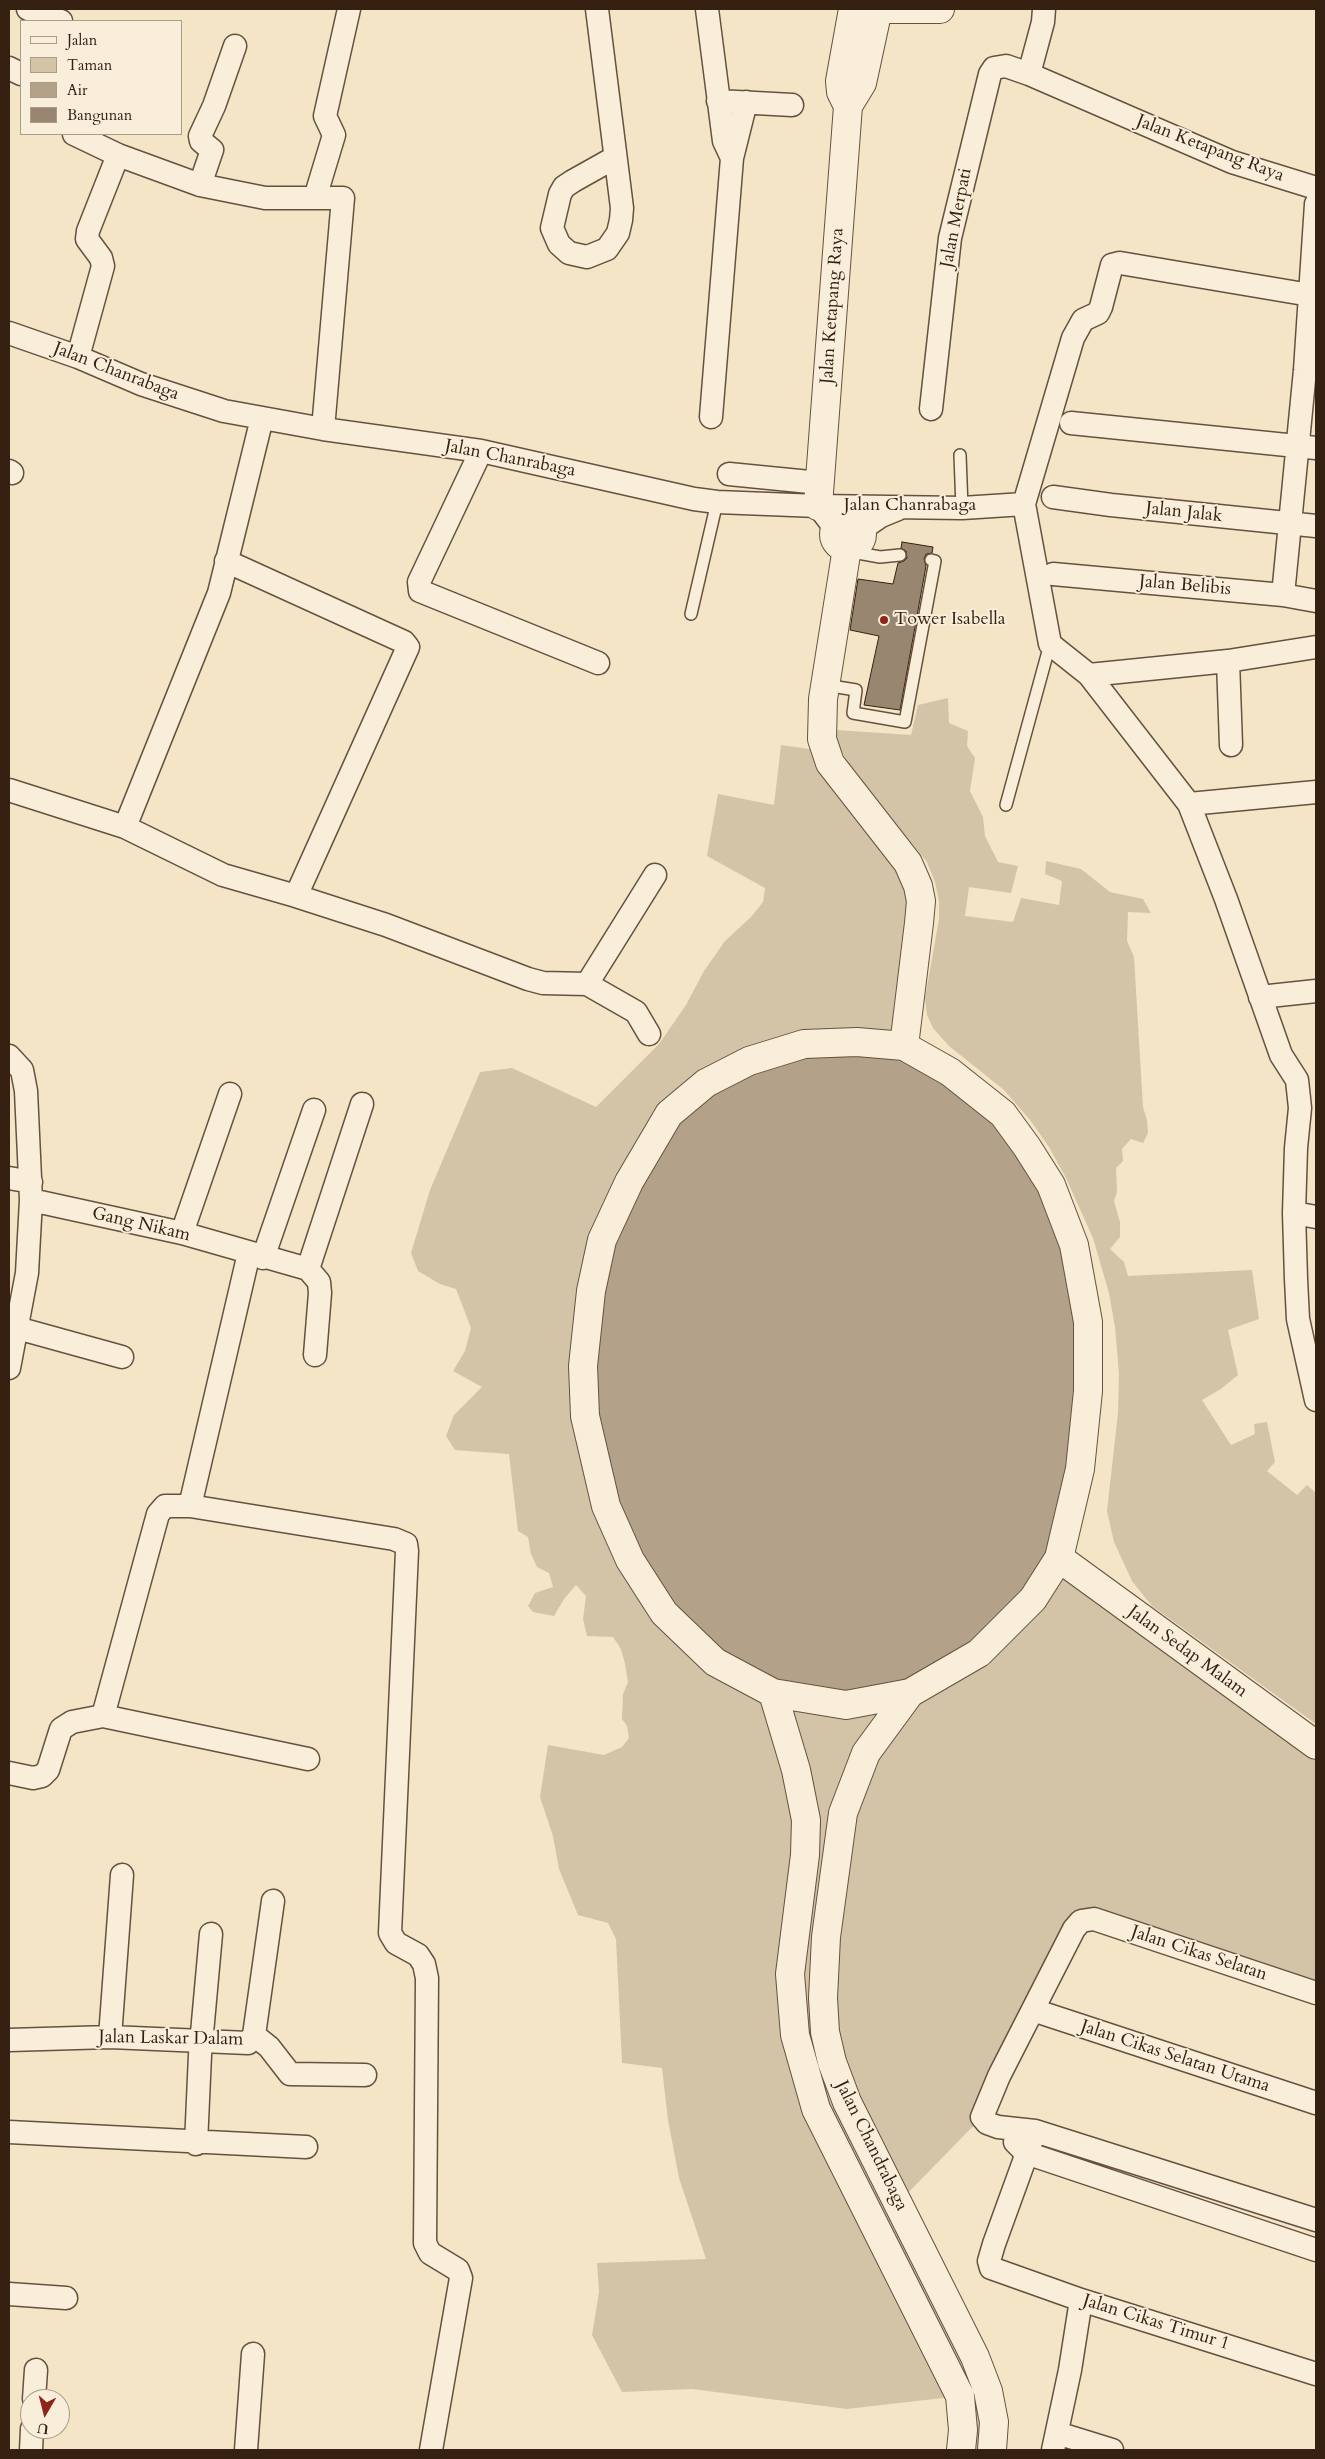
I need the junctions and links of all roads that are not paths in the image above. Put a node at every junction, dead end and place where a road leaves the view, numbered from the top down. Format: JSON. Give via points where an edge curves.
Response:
{"nodes":[{"id":1,"x":28,"y":9,"type":"edge"},
{"id":2,"x":349,"y":9,"type":"edge"},
{"id":3,"x":597,"y":9,"type":"edge"},
{"id":4,"x":707,"y":9,"type":"edge"},
{"id":5,"x":868,"y":9,"type":"edge"},
{"id":6,"x":940,"y":9,"type":"edge"},
{"id":7,"x":1044,"y":9,"type":"edge"},
{"id":8,"x":52,"y":17,"type":"edge"},
{"id":9,"x":234,"y":46,"type":"dead end"},
{"id":10,"x":1029,"y":74,"type":"junction"},
{"id":11,"x":718,"y":101,"type":"junction"},
{"id":12,"x":746,"y":102,"type":"junction"},
{"id":13,"x":792,"y":105,"type":"dead end"},
{"id":14,"x":76,"y":135,"type":"edge"},
{"id":15,"x":118,"y":155,"type":"junction"},
{"id":16,"x":614,"y":158,"type":"dead end"},
{"id":17,"x":732,"y":158,"type":"junction"},
{"id":18,"x":200,"y":185,"type":"junction"},
{"id":19,"x":1316,"y":188,"type":"edge"},
{"id":20,"x":315,"y":198,"type":"junction"},
{"id":21,"x":1316,"y":204,"type":"edge"},
{"id":22,"x":1312,"y":295,"type":"edge"},
{"id":23,"x":9,"y":333,"type":"edge"},
{"id":24,"x":78,"y":356,"type":"junction"},
{"id":25,"x":1311,"y":371,"type":"edge"},
{"id":26,"x":931,"y":409,"type":"dead end"},
{"id":27,"x":711,"y":417,"type":"dead end"},
{"id":28,"x":262,"y":418,"type":"junction"},
{"id":29,"x":1071,"y":423,"type":"dead end"},
{"id":30,"x":323,"y":429,"type":"junction"},
{"id":31,"x":1306,"y":447,"type":"edge"},
{"id":32,"x":481,"y":451,"type":"junction"},
{"id":33,"x":960,"y":455,"type":"dead end"},
{"id":34,"x":730,"y":474,"type":"dead end"},
{"id":35,"x":819,"y":495,"type":"junction"},
{"id":36,"x":1053,"y":497,"type":"dead end"},
{"id":37,"x":717,"y":502,"type":"junction"},
{"id":38,"x":1024,"y":504,"type":"junction"},
{"id":39,"x":903,"y":507,"type":"junction"},
{"id":40,"x":962,"y":508,"type":"junction"},
{"id":41,"x":1289,"y":524,"type":"junction"},
{"id":42,"x":1316,"y":526,"type":"edge"},
{"id":43,"x":848,"y":539,"type":"junction"},
{"id":44,"x":900,"y":555,"type":"dead end"},
{"id":45,"x":931,"y":560,"type":"dead end"},
{"id":46,"x":226,"y":562,"type":"junction"},
{"id":47,"x":1053,"y":574,"type":"dead end"},
{"id":48,"x":1283,"y":594,"type":"junction"},
{"id":49,"x":1316,"y":601,"type":"edge"},
{"id":50,"x":692,"y":614,"type":"dead end"},
{"id":51,"x":1050,"y":644,"type":"junction"},
{"id":52,"x":1316,"y":647,"type":"edge"},
{"id":53,"x":1228,"y":661,"type":"junction"},
{"id":54,"x":598,"y":663,"type":"dead end"},
{"id":55,"x":1089,"y":675,"type":"junction"},
{"id":56,"x":825,"y":684,"type":"junction"},
{"id":57,"x":1231,"y":744,"type":"dead end"},
{"id":58,"x":9,"y":790,"type":"edge"},
{"id":59,"x":1316,"y":792,"type":"edge"},
{"id":60,"x":1189,"y":804,"type":"junction"},
{"id":61,"x":1006,"y":805,"type":"dead end"},
{"id":62,"x":125,"y":826,"type":"junction"},
{"id":63,"x":655,"y":875,"type":"dead end"},
{"id":64,"x":296,"y":896,"type":"junction"},
{"id":65,"x":587,"y":984,"type":"junction"},
{"id":66,"x":1316,"y":991,"type":"edge"},
{"id":67,"x":1260,"y":997,"type":"junction"},
{"id":68,"x":649,"y":1034,"type":"dead end"},
{"id":69,"x":904,"y":1046,"type":"junction"},
{"id":70,"x":9,"y":1056,"type":"edge"},
{"id":71,"x":1307,"y":1079,"type":"edge"},
{"id":72,"x":230,"y":1094,"type":"dead end"},
{"id":73,"x":362,"y":1104,"type":"dead end"},
{"id":74,"x":314,"y":1110,"type":"dead end"},
{"id":75,"x":9,"y":1178,"type":"edge"},
{"id":76,"x":31,"y":1191,"type":"junction"},
{"id":77,"x":1294,"y":1213,"type":"junction"},
{"id":78,"x":1316,"y":1217,"type":"edge"},
{"id":79,"x":182,"y":1234,"type":"junction"},
{"id":80,"x":256,"y":1255,"type":"junction"},
{"id":81,"x":308,"y":1269,"type":"junction"},
{"id":82,"x":18,"y":1270,"type":"edge"},
{"id":83,"x":17,"y":1328,"type":"junction"},
{"id":84,"x":315,"y":1355,"type":"dead end"},
{"id":85,"x":122,"y":1357,"type":"dead end"},
{"id":86,"x":9,"y":1368,"type":"edge"},
{"id":87,"x":1316,"y":1400,"type":"edge"},
{"id":88,"x":190,"y":1506,"type":"junction"},
{"id":89,"x":1059,"y":1558,"type":"junction"},
{"id":90,"x":772,"y":1693,"type":"junction"},
{"id":91,"x":910,"y":1693,"type":"junction"},
{"id":92,"x":103,"y":1716,"type":"junction"},
{"id":93,"x":1316,"y":1745,"type":"edge"},
{"id":94,"x":308,"y":1759,"type":"dead end"},
{"id":95,"x":9,"y":1773,"type":"edge"},
{"id":96,"x":122,"y":1875,"type":"dead end"},
{"id":97,"x":273,"y":1901,"type":"dead end"},
{"id":98,"x":211,"y":1934,"type":"dead end"},
{"id":99,"x":1316,"y":1993,"type":"edge"},
{"id":100,"x":1033,"y":2010,"type":"junction"},
{"id":101,"x":254,"y":2036,"type":"junction"},
{"id":102,"x":110,"y":2037,"type":"junction"},
{"id":103,"x":9,"y":2040,"type":"edge"},
{"id":104,"x":202,"y":2043,"type":"junction"},
{"id":105,"x":365,"y":2075,"type":"dead end"},
{"id":106,"x":1316,"y":2103,"type":"edge"},
{"id":107,"x":998,"y":2127,"type":"junction"},
{"id":108,"x":1035,"y":2131,"type":"junction"},
{"id":109,"x":9,"y":2132,"type":"edge"},
{"id":110,"x":196,"y":2144,"type":"junction"},
{"id":111,"x":306,"y":2147,"type":"dead end"},
{"id":112,"x":1026,"y":2153,"type":"junction"},
{"id":113,"x":1316,"y":2220,"type":"edge"},
{"id":114,"x":1316,"y":2250,"type":"edge"},
{"id":115,"x":9,"y":2294,"type":"edge"},
{"id":116,"x":66,"y":2298,"type":"dead end"},
{"id":117,"x":1081,"y":2300,"type":"junction"},
{"id":118,"x":253,"y":2354,"type":"dead end"},
{"id":119,"x":36,"y":2370,"type":"dead end"},
{"id":120,"x":1316,"y":2374,"type":"edge"},
{"id":121,"x":35,"y":2389,"type":"edge"},
{"id":122,"x":1055,"y":2442,"type":"edge"},
{"id":123,"x":246,"y":2450,"type":"edge"},
{"id":124,"x":431,"y":2450,"type":"edge"},
{"id":125,"x":961,"y":2450,"type":"edge"},
{"id":126,"x":992,"y":2450,"type":"edge"},
{"id":127,"x":1112,"y":2450,"type":"edge"}],
"edges":[{"from":1,"to":8,"type":"street"},
{"from":2,"to":20,"type":"street","via":[[326,116],[334,135]]},
{"from":3,"to":16,"type":"street"},
{"from":4,"to":11,"type":"street"},
{"from":5,"to":6,"type":"street","name":"Jalan Ketapang Raya"},
{"from":5,"to":35,"type":"street","name":"Jalan Ketapang Raya","via":[[862,83],[848,106]]},
{"from":7,"to":10,"type":"street"},
{"from":9,"to":18,"type":"street","via":[[200,136],[212,150]]},
{"from":10,"to":19,"type":"street","name":"Jalan Ketapang Raya","via":[[1215,155]]},
{"from":10,"to":26,"type":"street","name":"Jalan Merpati","via":[[1006,66],[994,68],[990,74],[950,238]]},
{"from":11,"to":12,"type":"street"},
{"from":11,"to":17,"type":"street","via":[[724,142]]},
{"from":12,"to":13,"type":"street"},
{"from":12,"to":17,"type":"street"},
{"from":14,"to":15,"type":"street"},
{"from":15,"to":18,"type":"street"},
{"from":15,"to":24,"type":"street","via":[[88,231],[87,239],[103,266]]},
{"from":17,"to":27,"type":"street"},
{"from":18,"to":20,"type":"street","via":[[265,198]]},
{"from":20,"to":30,"type":"street","via":[[343,198]]},
{"from":21,"to":22,"type":"street"},
{"from":22,"to":25,"type":"street"},
{"from":22,"to":38,"type":"street","via":[[1120,263],[1112,265],[1098,313],[1082,320],[1073,338]]},
{"from":23,"to":24,"type":"street","name":"Jalan Chanrabaga"},
{"from":24,"to":28,"type":"street","name":"Jalan Chanrabaga","via":[[141,384],[224,410]]},
{"from":25,"to":31,"type":"street"},
{"from":28,"to":30,"type":"street","name":"Jalan Chanrabaga"},
{"from":28,"to":46,"type":"street"},
{"from":29,"to":31,"type":"street"},
{"from":30,"to":32,"type":"street","name":"Jalan Chanrabaga"},
{"from":31,"to":41,"type":"street"},
{"from":32,"to":37,"type":"street","name":"Jalan Chanrabaga"},
{"from":32,"to":54,"type":"street","via":[[419,582],[420,591]]},
{"from":33,"to":40,"type":"lane"},
{"from":34,"to":35,"type":"street"},
{"from":35,"to":37,"type":"street","name":"Jalan Chanrabaga"},
{"from":35,"to":39,"type":"street","name":"Jalan Chanrabaga"},
{"from":35,"to":43,"type":"street"},
{"from":36,"to":41,"type":"street","name":"Jalan Jalak"},
{"from":37,"to":50,"type":"lane"},
{"from":38,"to":40,"type":"street","name":"Jalan Chanrabaga"},
{"from":38,"to":51,"type":"street"},
{"from":39,"to":40,"type":"street","name":"Jalan Chanrabaga"},
{"from":39,"to":43,"type":"street","via":[[881,516]]},
{"from":41,"to":42,"type":"street","name":"Jalan Jalak"},
{"from":41,"to":48,"type":"street"},
{"from":43,"to":44,"type":"lane","via":[[880,556]]},
{"from":43,"to":56,"type":"street"},
{"from":45,"to":56,"type":"lane","via":[[935,561],[905,722],[853,713],[856,690]]},
{"from":46,"to":62,"type":"street","via":[[218,593]]},
{"from":46,"to":64,"type":"street","via":[[408,646]]},
{"from":47,"to":48,"type":"street","name":"Jalan Belibis"},
{"from":48,"to":49,"type":"street","name":"Jalan Belibis"},
{"from":51,"to":55,"type":"street"},
{"from":51,"to":61,"type":"lane"},
{"from":52,"to":53,"type":"street"},
{"from":53,"to":55,"type":"street"},
{"from":53,"to":57,"type":"street"},
{"from":55,"to":60,"type":"street"},
{"from":56,"to":69,"type":"street","via":[[822,740],[830,764],[908,863],[918,886],[921,901]]},
{"from":58,"to":62,"type":"street"},
{"from":59,"to":60,"type":"street"},
{"from":60,"to":67,"type":"street"},
{"from":62,"to":64,"type":"street","via":[[223,875]]},
{"from":63,"to":65,"type":"street"},
{"from":64,"to":65,"type":"street","via":[[386,925],[535,982]]},
{"from":65,"to":68,"type":"street","via":[[636,1012]]},
{"from":66,"to":67,"type":"street"},
{"from":67,"to":71,"type":"street","via":[[1281,1055]]},
{"from":69,"to":89,"type":"street","via":[[950,1072],[1003,1114],[1051,1185],[1074,1245],[1088,1322],[1088,1391],[1080,1469]]},
{"from":69,"to":90,"type":"street","via":[[857,1042],[804,1044],[749,1061],[706,1083],[669,1114],[629,1182],[602,1240],[591,1291],[583,1366],[586,1416],[606,1506],[630,1560],[664,1613],[715,1662]]},
{"from":70,"to":76,"type":"street","via":[[22,1070]]},
{"from":71,"to":77,"type":"street","via":[[1296,1148]]},
{"from":72,"to":79,"type":"street"},
{"from":73,"to":81,"type":"street"},
{"from":74,"to":80,"type":"street"},
{"from":75,"to":76,"type":"street","name":"Gang Nikam"},
{"from":76,"to":79,"type":"street","name":"Gang Nikam"},
{"from":76,"to":82,"type":"street"},
{"from":77,"to":78,"type":"street"},
{"from":77,"to":87,"type":"street","via":[[1298,1319]]},
{"from":79,"to":80,"type":"street","name":"Gang Nikam"},
{"from":80,"to":81,"type":"street","name":"Gang Nikam"},
{"from":80,"to":88,"type":"street"},
{"from":81,"to":84,"type":"street","via":[[319,1282],[320,1293]]},
{"from":82,"to":83,"type":"street"},
{"from":83,"to":85,"type":"street"},
{"from":83,"to":86,"type":"street"},
{"from":88,"to":92,"type":"street","via":[[169,1505],[158,1514]]},
{"from":88,"to":124,"type":"street","via":[[394,1539],[407,1546],[390,1933],[396,1943],[418,1955],[427,1978],[425,2243],[432,2255],[458,2270],[461,2282]]},
{"from":89,"to":91,"type":"street","via":[[1032,1598],[979,1653]]},
{"from":89,"to":93,"type":"street","name":"Jalan Sedap Malam"},
{"from":90,"to":91,"type":"street","via":[[846,1705]]},
{"from":90,"to":125,"type":"street","name":"Jalan Chandrabaga","via":[[804,1799],[806,1820],[805,1855],[790,1974],[795,2035],[816,2109],[960,2396]]},
{"from":91,"to":126,"type":"street","name":"Jalan Chandrabaga","via":[[866,1753],[843,1813],[826,1937],[822,1998],[832,2062],[846,2102],[899,2202],[975,2357],[988,2391],[994,2422]]},
{"from":92,"to":94,"type":"street"},
{"from":92,"to":95,"type":"street","via":[[72,1722],[62,1729],[48,1770],[42,1776],[33,1778]]},
{"from":96,"to":102,"type":"street"},
{"from":97,"to":101,"type":"street","name":"Jalan Laskar Dalam"},
{"from":98,"to":104,"type":"street"},
{"from":99,"to":100,"type":"street","name":"Jalan Cikas Selatan","via":[[1094,1919],[1081,1921],[1074,1929]]},
{"from":100,"to":106,"type":"street","name":"Jalan Cikas Selatan Utama"},
{"from":100,"to":107,"type":"street","via":[[998,2076],[983,2114],[983,2120]]},
{"from":101,"to":104,"type":"street","name":"Jalan Laskar Dalam","via":[[245,2044]]},
{"from":101,"to":105,"type":"street","via":[[269,2046],[290,2074]]},
{"from":102,"to":103,"type":"street","name":"Jalan Laskar Dalam"},
{"from":102,"to":104,"type":"street","name":"Jalan Laskar Dalam"},
{"from":104,"to":110,"type":"street"},
{"from":107,"to":108,"type":"street"},
{"from":107,"to":112,"type":"street"},
{"from":108,"to":112,"type":"street"},
{"from":108,"to":113,"type":"street"},
{"from":109,"to":110,"type":"street"},
{"from":110,"to":111,"type":"street"},
{"from":112,"to":114,"type":"street"},
{"from":112,"to":117,"type":"street","name":"Jalan Cikas Timur 1","via":[[989,2266]]},
{"from":115,"to":116,"type":"street"},
{"from":117,"to":120,"type":"street","name":"Jalan Cikas Timur 1"},
{"from":117,"to":122,"type":"street"},
{"from":118,"to":123,"type":"street"},
{"from":119,"to":121,"type":"street"},
{"from":122,"to":127,"type":"street"}]}
